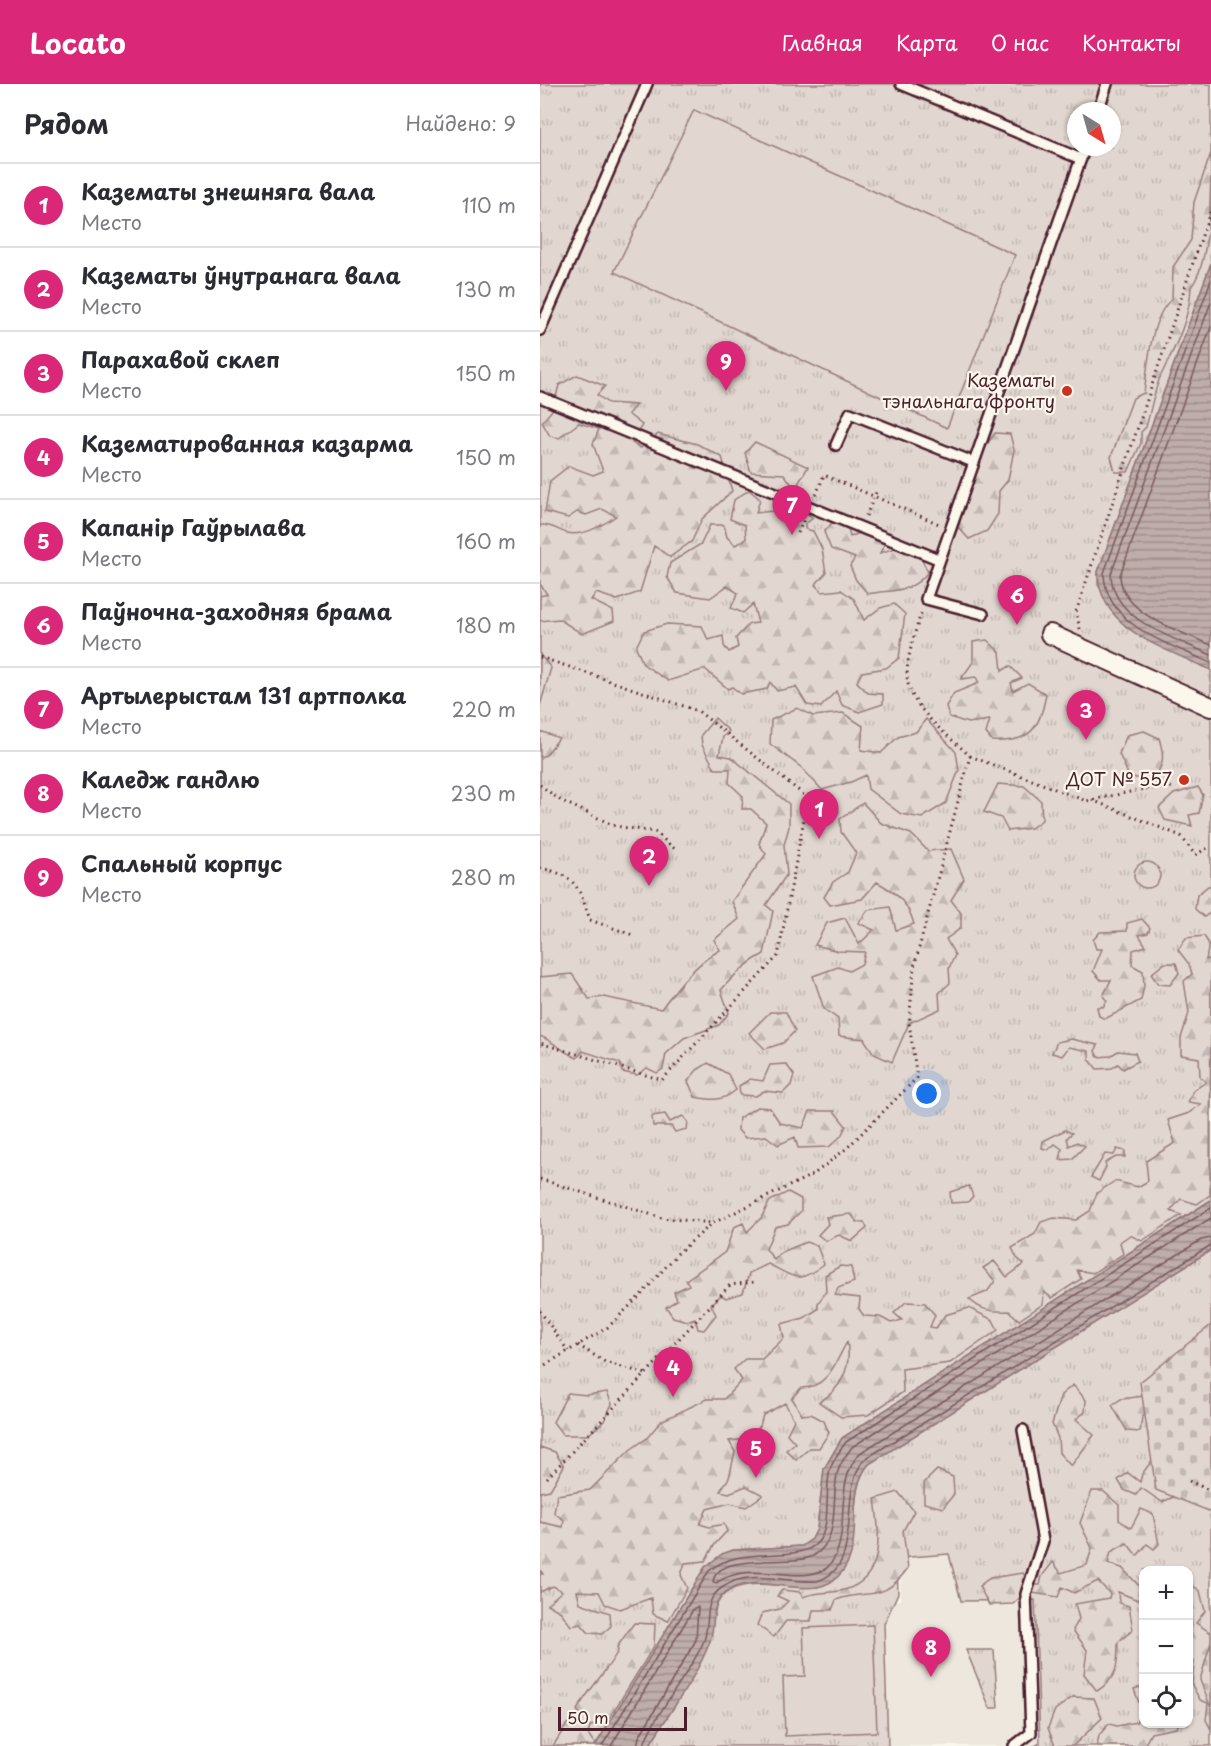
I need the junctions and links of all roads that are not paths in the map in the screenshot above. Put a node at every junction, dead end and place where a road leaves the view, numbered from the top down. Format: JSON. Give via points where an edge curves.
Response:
{"nodes":[{"id":1,"x":647,"y":84,"type":"edge"},
{"id":2,"x":901,"y":84,"type":"edge"},
{"id":3,"x":1107,"y":84,"type":"edge"},
{"id":4,"x":1101,"y":102,"type":"edge"},
{"id":5,"x":1082,"y":156,"type":"edge"},
{"id":6,"x":1081,"y":159,"type":"junction"},
{"id":7,"x":540,"y":330,"type":"edge"},
{"id":8,"x":540,"y":397,"type":"edge"},
{"id":9,"x":836,"y":445,"type":"dead end"},
{"id":10,"x":973,"y":462,"type":"junction"},
{"id":11,"x":938,"y":559,"type":"junction"},
{"id":12,"x":983,"y":614,"type":"dead end"},
{"id":13,"x":1050,"y":634,"type":"dead end"},
{"id":14,"x":1211,"y":707,"type":"edge"},
{"id":15,"x":1023,"y":1430,"type":"dead end"},
{"id":16,"x":1014,"y":1746,"type":"edge"}],
"edges":[{"from":1,"to":7,"type":"lane"},
{"from":2,"to":6,"type":"lane"},
{"from":3,"to":4,"type":"lane"},
{"from":5,"to":6,"type":"lane"},
{"from":6,"to":10,"type":"lane"},
{"from":8,"to":11,"type":"lane"},
{"from":9,"to":10,"type":"lane","via":[[849,413]]},
{"from":10,"to":11,"type":"lane"},
{"from":11,"to":12,"type":"lane","via":[[926,599]]},
{"from":13,"to":14,"type":"street"},
{"from":15,"to":16,"type":"lane","via":[[1043,1541],[1026,1594],[1031,1733]]}]}
